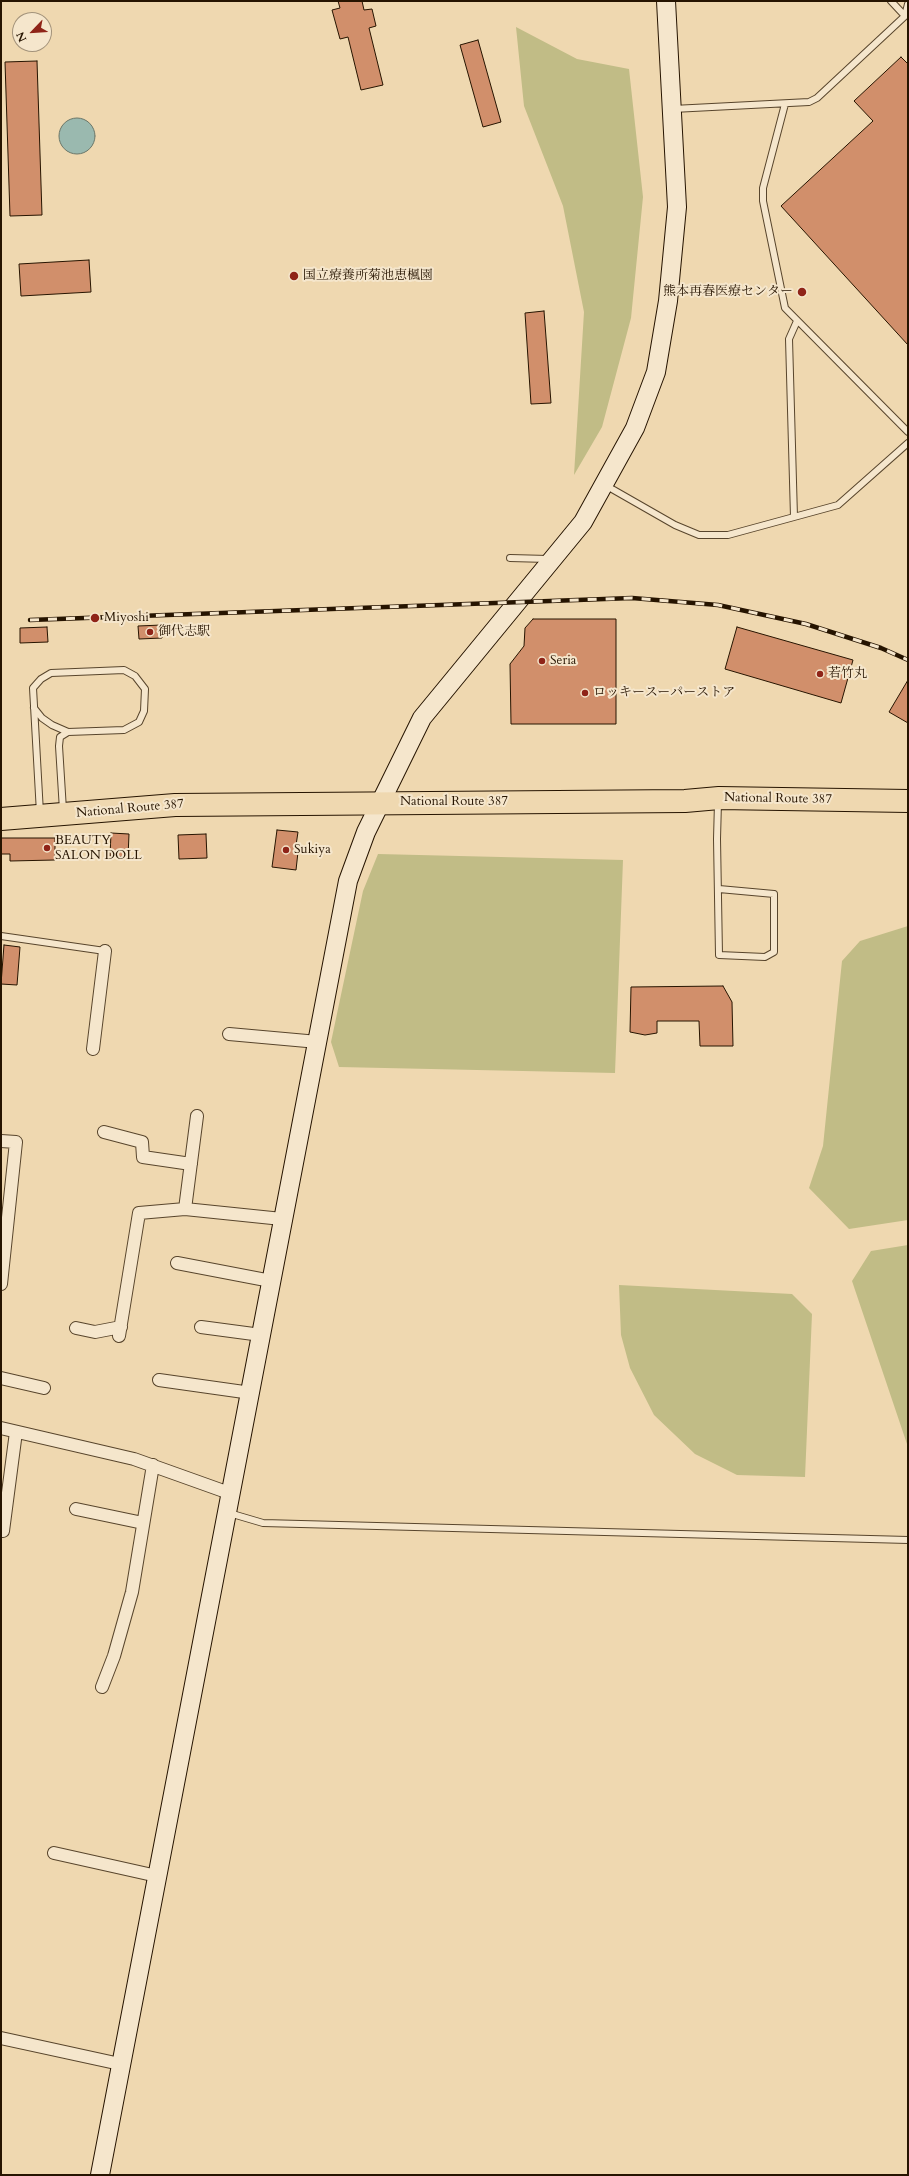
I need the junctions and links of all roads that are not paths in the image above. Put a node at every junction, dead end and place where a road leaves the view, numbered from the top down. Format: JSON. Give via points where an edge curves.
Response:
{"nodes":[{"id":1,"x":666,"y":1,"type":"edge"},
{"id":2,"x":891,"y":1,"type":"edge"},
{"id":3,"x":908,"y":4,"type":"edge"},
{"id":4,"x":905,"y":16,"type":"junction"},
{"id":5,"x":785,"y":104,"type":"junction"},
{"id":6,"x":673,"y":109,"type":"junction"},
{"id":7,"x":797,"y":320,"type":"junction"},
{"id":8,"x":908,"y":432,"type":"edge"},
{"id":9,"x":908,"y":443,"type":"edge"},
{"id":10,"x":605,"y":484,"type":"junction"},
{"id":11,"x":794,"y":517,"type":"junction"},
{"id":12,"x":510,"y":558,"type":"dead end"},
{"id":13,"x":552,"y":559,"type":"junction"},
{"id":14,"x":34,"y":708,"type":"junction"},
{"id":15,"x":68,"y":732,"type":"junction"},
{"id":16,"x":719,"y":798,"type":"junction"},
{"id":17,"x":381,"y":802,"type":"junction"},
{"id":18,"x":908,"y":802,"type":"edge"},
{"id":19,"x":63,"y":815,"type":"junction"},
{"id":20,"x":40,"y":817,"type":"junction"},
{"id":21,"x":1,"y":819,"type":"edge"},
{"id":22,"x":719,"y":889,"type":"junction"},
{"id":23,"x":1,"y":936,"type":"edge"},
{"id":24,"x":105,"y":951,"type":"joint"},
{"id":25,"x":229,"y":1034,"type":"dead end"},
{"id":26,"x":318,"y":1042,"type":"junction"},
{"id":27,"x":93,"y":1050,"type":"dead end"},
{"id":28,"x":197,"y":1116,"type":"dead end"},
{"id":29,"x":104,"y":1132,"type":"dead end"},
{"id":30,"x":1,"y":1141,"type":"edge"},
{"id":31,"x":191,"y":1164,"type":"junction"},
{"id":32,"x":185,"y":1209,"type":"junction"},
{"id":33,"x":282,"y":1219,"type":"junction"},
{"id":34,"x":3,"y":1254,"type":"edge"},
{"id":35,"x":177,"y":1263,"type":"dead end"},
{"id":36,"x":271,"y":1281,"type":"junction"},
{"id":37,"x":1,"y":1284,"type":"edge"},
{"id":38,"x":201,"y":1327,"type":"dead end"},
{"id":39,"x":76,"y":1328,"type":"dead end"},
{"id":40,"x":261,"y":1335,"type":"junction"},
{"id":41,"x":1,"y":1378,"type":"edge"},
{"id":42,"x":159,"y":1380,"type":"dead end"},
{"id":43,"x":44,"y":1388,"type":"dead end"},
{"id":44,"x":251,"y":1393,"type":"junction"},
{"id":45,"x":1,"y":1428,"type":"edge"},
{"id":46,"x":16,"y":1432,"type":"junction"},
{"id":47,"x":153,"y":1466,"type":"junction"},
{"id":48,"x":232,"y":1494,"type":"junction"},
{"id":49,"x":76,"y":1509,"type":"dead end"},
{"id":50,"x":228,"y":1513,"type":"junction"},
{"id":51,"x":144,"y":1523,"type":"junction"},
{"id":52,"x":3,"y":1531,"type":"dead end"},
{"id":53,"x":908,"y":1540,"type":"edge"},
{"id":54,"x":102,"y":1687,"type":"dead end"},
{"id":55,"x":54,"y":1853,"type":"dead end"},
{"id":56,"x":157,"y":1876,"type":"junction"},
{"id":57,"x":1,"y":2038,"type":"edge"},
{"id":58,"x":120,"y":2064,"type":"junction"},
{"id":59,"x":100,"y":2175,"type":"edge"}],
"edges":[{"from":1,"to":6,"type":"street"},
{"from":2,"to":4,"type":"lane"},
{"from":3,"to":4,"type":"lane"},
{"from":4,"to":5,"type":"lane","via":[[817,98],[809,102]]},
{"from":5,"to":6,"type":"lane"},
{"from":5,"to":7,"type":"lane","via":[[763,188],[763,200],[785,308]]},
{"from":6,"to":10,"type":"street","via":[[677,207],[668,301],[656,372],[635,428]]},
{"from":7,"to":8,"type":"lane"},
{"from":7,"to":11,"type":"lane","via":[[788,339]]},
{"from":9,"to":11,"type":"lane","via":[[838,505]]},
{"from":10,"to":11,"type":"lane","via":[[674,524],[699,535],[728,535]]},
{"from":10,"to":13,"type":"street","via":[[583,522]]},
{"from":12,"to":13,"type":"lane"},
{"from":13,"to":17,"type":"street","via":[[422,718]]},
{"from":14,"to":15,"type":"lane","via":[[42,718]]},
{"from":14,"to":15,"type":"lane","via":[[33,688],[51,674],[124,670],[135,676],[145,689],[144,711],[139,722],[124,730]]},
{"from":14,"to":20,"type":"lane"},
{"from":15,"to":19,"type":"lane","via":[[60,737],[59,746]]},
{"from":16,"to":17,"type":"highway","name":"National Route 387","via":[[685,801]]},
{"from":16,"to":18,"type":"highway","name":"National Route 387"},
{"from":16,"to":22,"type":"lane"},
{"from":17,"to":19,"type":"highway","name":"National Route 387","via":[[175,805]]},
{"from":17,"to":26,"type":"street","via":[[366,832],[348,881]]},
{"from":19,"to":20,"type":"highway","name":"National Route 387"},
{"from":20,"to":21,"type":"highway","name":"National Route 387"},
{"from":22,"to":22,"type":"lane","via":[[774,894],[774,952],[765,957],[719,955]]},
{"from":23,"to":24,"type":"lane"},
{"from":24,"to":27,"type":"street"},
{"from":25,"to":26,"type":"street"},
{"from":26,"to":33,"type":"street"},
{"from":28,"to":31,"type":"street"},
{"from":29,"to":31,"type":"street","via":[[142,1142],[143,1157]]},
{"from":30,"to":34,"type":"street","via":[[16,1142]]},
{"from":31,"to":32,"type":"street"},
{"from":32,"to":33,"type":"street"},
{"from":32,"to":39,"type":"street","via":[[139,1213],[120,1332],[95,1332]]},
{"from":33,"to":36,"type":"street"},
{"from":34,"to":37,"type":"street"},
{"from":35,"to":36,"type":"street"},
{"from":36,"to":40,"type":"street"},
{"from":38,"to":40,"type":"street"},
{"from":40,"to":44,"type":"street"},
{"from":41,"to":43,"type":"street"},
{"from":42,"to":44,"type":"street"},
{"from":44,"to":48,"type":"street"},
{"from":45,"to":46,"type":"street"},
{"from":46,"to":47,"type":"street","via":[[134,1459]]},
{"from":46,"to":52,"type":"street"},
{"from":47,"to":48,"type":"street"},
{"from":47,"to":51,"type":"street"},
{"from":48,"to":50,"type":"street"},
{"from":49,"to":51,"type":"street"},
{"from":50,"to":53,"type":"lane","via":[[263,1523]]},
{"from":50,"to":56,"type":"street"},
{"from":51,"to":54,"type":"street","via":[[132,1592],[114,1656]]},
{"from":55,"to":56,"type":"street"},
{"from":56,"to":58,"type":"street"},
{"from":57,"to":58,"type":"street"},
{"from":58,"to":59,"type":"street"}]}
